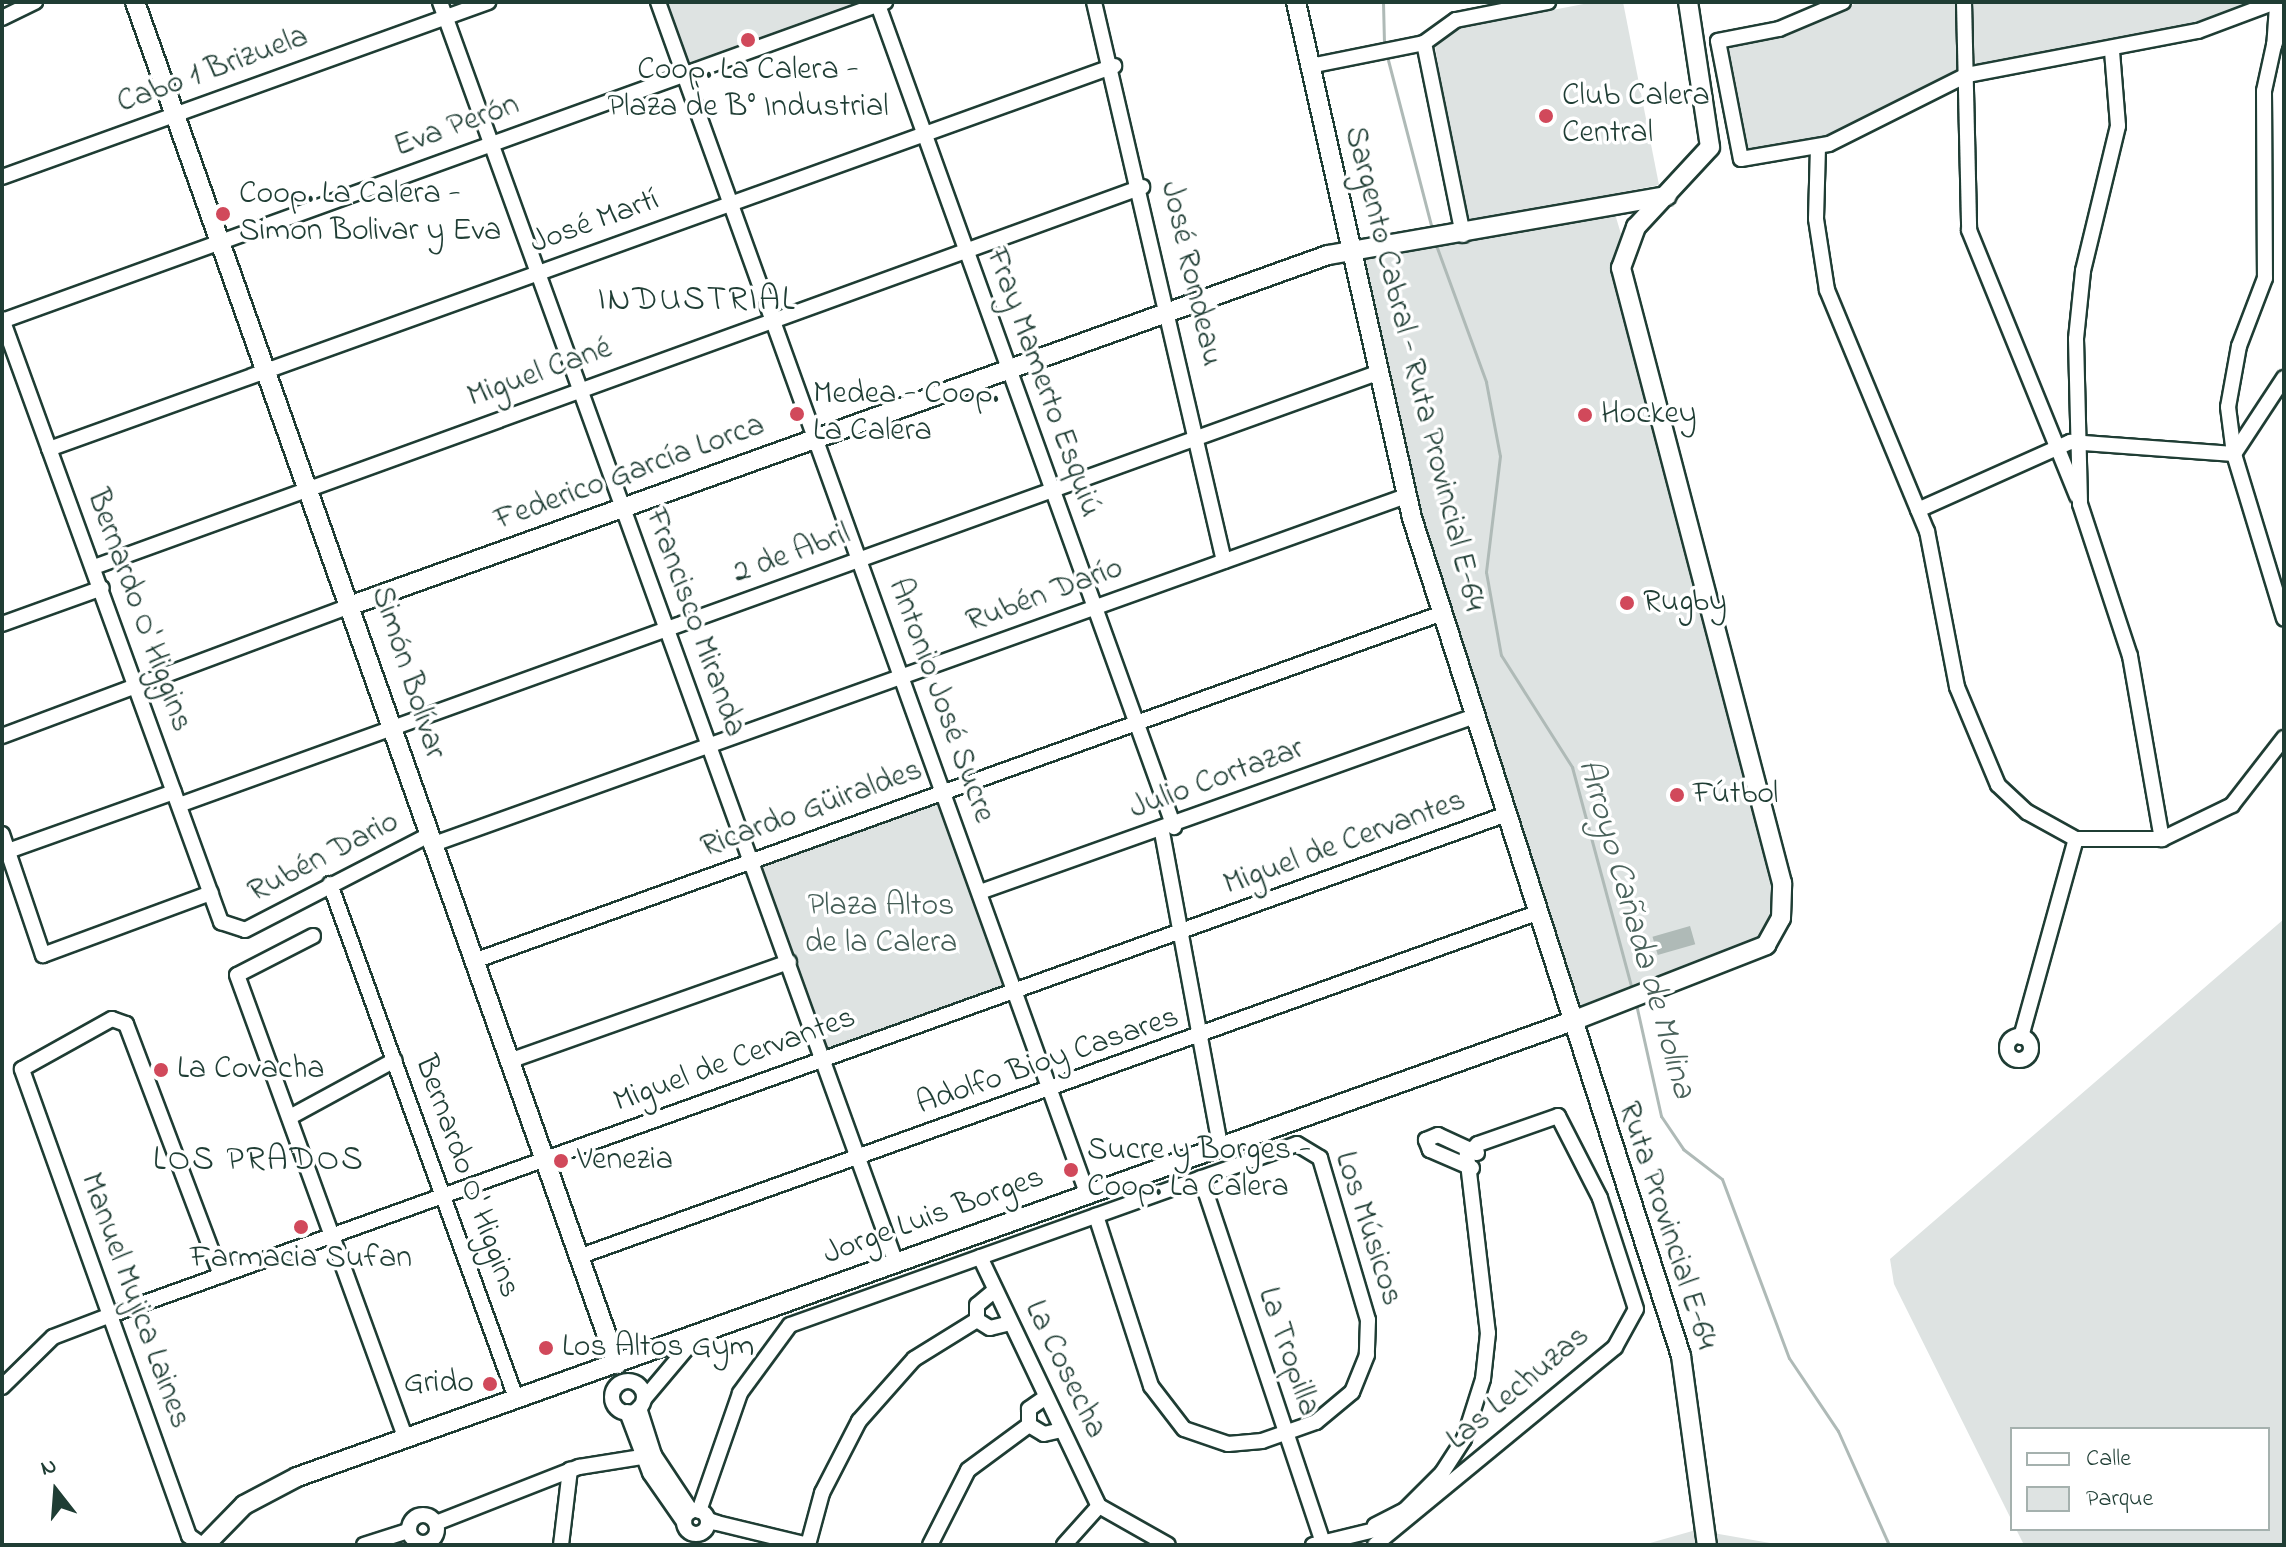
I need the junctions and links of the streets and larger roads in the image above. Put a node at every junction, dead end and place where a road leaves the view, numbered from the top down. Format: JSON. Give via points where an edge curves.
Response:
{"nodes":[{"id":1,"x":35,"y":2,"type":"edge"},
{"id":2,"x":135,"y":2,"type":"edge"},
{"id":3,"x":440,"y":2,"type":"edge"},
{"id":4,"x":488,"y":2,"type":"edge"},
{"id":5,"x":658,"y":2,"type":"edge"},
{"id":6,"x":1094,"y":2,"type":"edge"},
{"id":7,"x":1296,"y":2,"type":"edge"},
{"id":8,"x":1548,"y":2,"type":"edge"},
{"id":9,"x":1688,"y":2,"type":"edge"},
{"id":10,"x":1964,"y":2,"type":"edge"},
{"id":11,"x":880,"y":3,"type":"edge"},
{"id":12,"x":1835,"y":3,"type":"edge"},
{"id":13,"x":2279,"y":7,"type":"edge"},
{"id":14,"x":445,"y":17,"type":"junction"},
{"id":15,"x":2,"y":18,"type":"edge"},
{"id":16,"x":1424,"y":43,"type":"junction"},
{"id":17,"x":2112,"y":51,"type":"junction"},
{"id":18,"x":1114,"y":66,"type":"junction"},
{"id":19,"x":1310,"y":66,"type":"junction"},
{"id":20,"x":684,"y":75,"type":"junction"},
{"id":21,"x":1967,"y":75,"type":"junction"},
{"id":22,"x":176,"y":114,"type":"junction"},
{"id":23,"x":926,"y":134,"type":"junction"},
{"id":24,"x":491,"y":144,"type":"junction"},
{"id":25,"x":1818,"y":147,"type":"junction"},
{"id":26,"x":2,"y":177,"type":"edge"},
{"id":27,"x":1142,"y":187,"type":"junction"},
{"id":28,"x":1667,"y":196,"type":"junction"},
{"id":29,"x":732,"y":204,"type":"junction"},
{"id":30,"x":1608,"y":208,"type":"junction"},
{"id":31,"x":1463,"y":235,"type":"junction"},
{"id":32,"x":221,"y":241,"type":"junction"},
{"id":33,"x":1624,"y":245,"type":"junction"},
{"id":34,"x":965,"y":251,"type":"junction"},
{"id":35,"x":1350,"y":253,"type":"junction"},
{"id":36,"x":538,"y":273,"type":"junction"},
{"id":37,"x":1170,"y":311,"type":"junction"},
{"id":38,"x":2,"y":320,"type":"edge"},
{"id":39,"x":771,"y":320,"type":"junction"},
{"id":40,"x":268,"y":370,"type":"junction"},
{"id":41,"x":1009,"y":370,"type":"junction"},
{"id":42,"x":1377,"y":373,"type":"junction"},
{"id":43,"x":2284,"y":378,"type":"edge"},
{"id":44,"x":580,"y":389,"type":"junction"},
{"id":45,"x":1197,"y":438,"type":"junction"},
{"id":46,"x":817,"y":439,"type":"junction"},
{"id":47,"x":2079,"y":441,"type":"junction"},
{"id":48,"x":2055,"y":447,"type":"junction"},
{"id":49,"x":49,"y":449,"type":"junction"},
{"id":50,"x":2234,"y":454,"type":"junction"},
{"id":51,"x":310,"y":486,"type":"junction"},
{"id":52,"x":1051,"y":491,"type":"junction"},
{"id":53,"x":1406,"y":496,"type":"junction"},
{"id":54,"x":2080,"y":504,"type":"junction"},
{"id":55,"x":622,"y":509,"type":"junction"},
{"id":56,"x":1918,"y":510,"type":"junction"},
{"id":57,"x":859,"y":561,"type":"junction"},
{"id":58,"x":1224,"y":561,"type":"junction"},
{"id":59,"x":94,"y":567,"type":"junction"},
{"id":60,"x":102,"y":588,"type":"junction"},
{"id":61,"x":352,"y":605,"type":"junction"},
{"id":62,"x":1092,"y":608,"type":"junction"},
{"id":63,"x":1440,"y":614,"type":"junction"},
{"id":64,"x":2284,"y":619,"type":"edge"},
{"id":65,"x":2,"y":622,"type":"edge"},
{"id":66,"x":666,"y":630,"type":"junction"},
{"id":67,"x":901,"y":678,"type":"junction"},
{"id":68,"x":135,"y":686,"type":"junction"},
{"id":69,"x":1472,"y":717,"type":"junction"},
{"id":70,"x":1137,"y":725,"type":"junction"},
{"id":71,"x":392,"y":727,"type":"junction"},
{"id":72,"x":2,"y":736,"type":"edge"},
{"id":73,"x":2284,"y":738,"type":"edge"},
{"id":74,"x":709,"y":746,"type":"junction"},
{"id":75,"x":943,"y":792,"type":"junction"},
{"id":76,"x":177,"y":799,"type":"junction"},
{"id":77,"x":1504,"y":815,"type":"junction"},
{"id":78,"x":1168,"y":830,"type":"junction"},
{"id":79,"x":2,"y":834,"type":"edge"},
{"id":80,"x":2076,"y":839,"type":"junction"},
{"id":81,"x":2162,"y":839,"type":"junction"},
{"id":82,"x":430,"y":840,"type":"junction"},
{"id":83,"x":8,"y":851,"type":"junction"},
{"id":84,"x":751,"y":862,"type":"junction"},
{"id":85,"x":330,"y":884,"type":"junction"},
{"id":86,"x":980,"y":892,"type":"junction"},
{"id":87,"x":211,"y":893,"type":"junction"},
{"id":88,"x":1534,"y":914,"type":"junction"},
{"id":89,"x":221,"y":922,"type":"joint"},
{"id":90,"x":1181,"y":935,"type":"junction"},
{"id":91,"x":313,"y":936,"type":"dead end"},
{"id":92,"x":474,"y":961,"type":"junction"},
{"id":93,"x":789,"y":962,"type":"junction"},
{"id":94,"x":1016,"y":991,"type":"junction"},
{"id":95,"x":1570,"y":1022,"type":"junction"},
{"id":96,"x":2021,"y":1037,"type":"dead end"},
{"id":97,"x":1201,"y":1038,"type":"junction"},
{"id":98,"x":824,"y":1059,"type":"junction"},
{"id":99,"x":395,"y":1060,"type":"junction"},
{"id":100,"x":509,"y":1061,"type":"junction"},
{"id":101,"x":1050,"y":1088,"type":"junction"},
{"id":102,"x":290,"y":1117,"type":"junction"},
{"id":103,"x":1221,"y":1149,"type":"junction"},
{"id":104,"x":1474,"y":1151,"type":"junction"},
{"id":105,"x":860,"y":1158,"type":"junction"},
{"id":106,"x":544,"y":1159,"type":"junction"},
{"id":107,"x":1470,"y":1168,"type":"junction"},
{"id":108,"x":1201,"y":1178,"type":"junction"},
{"id":109,"x":1087,"y":1193,"type":"junction"},
{"id":110,"x":443,"y":1196,"type":"junction"},
{"id":111,"x":1096,"y":1216,"type":"junction"},
{"id":112,"x":332,"y":1236,"type":"junction"},
{"id":113,"x":578,"y":1257,"type":"junction"},
{"id":114,"x":980,"y":1257,"type":"junction"},
{"id":115,"x":896,"y":1263,"type":"junction"},
{"id":116,"x":221,"y":1276,"type":"junction"},
{"id":117,"x":995,"y":1290,"type":"junction"},
{"id":118,"x":108,"y":1316,"type":"junction"},
{"id":119,"x":977,"y":1320,"type":"junction"},
{"id":120,"x":1010,"y":1323,"type":"junction"},
{"id":121,"x":701,"y":1333,"type":"junction"},
{"id":122,"x":617,"y":1364,"type":"junction"},
{"id":123,"x":627,"y":1381,"type":"junction"},
{"id":124,"x":2,"y":1387,"type":"edge"},
{"id":125,"x":612,"y":1393,"type":"junction"},
{"id":126,"x":1046,"y":1397,"type":"junction"},
{"id":127,"x":516,"y":1398,"type":"junction"},
{"id":128,"x":637,"y":1413,"type":"junction"},
{"id":129,"x":1029,"y":1425,"type":"junction"},
{"id":130,"x":1062,"y":1430,"type":"junction"},
{"id":131,"x":1286,"y":1434,"type":"junction"},
{"id":132,"x":406,"y":1439,"type":"junction"},
{"id":133,"x":1467,"y":1440,"type":"junction"},
{"id":134,"x":1485,"y":1454,"type":"junction"},
{"id":135,"x":648,"y":1456,"type":"junction"},
{"id":136,"x":570,"y":1470,"type":"junction"},
{"id":137,"x":1431,"y":1492,"type":"junction"},
{"id":138,"x":1099,"y":1506,"type":"junction"},
{"id":139,"x":436,"y":1523,"type":"junction"},
{"id":140,"x":697,"y":1524,"type":"edge"},
{"id":141,"x":1375,"y":1525,"type":"junction"},
{"id":142,"x":408,"y":1531,"type":"junction"},
{"id":143,"x":1390,"y":1533,"type":"junction"},
{"id":144,"x":424,"y":1544,"type":"edge"},
{"id":145,"x":1318,"y":1544,"type":"edge"},
{"id":146,"x":203,"y":1545,"type":"edge"},
{"id":147,"x":364,"y":1545,"type":"edge"},
{"id":148,"x":561,"y":1545,"type":"edge"},
{"id":149,"x":781,"y":1545,"type":"edge"},
{"id":150,"x":808,"y":1545,"type":"edge"},
{"id":151,"x":930,"y":1545,"type":"edge"},
{"id":152,"x":1064,"y":1545,"type":"edge"},
{"id":153,"x":1168,"y":1545,"type":"edge"},
{"id":154,"x":1375,"y":1545,"type":"edge"},
{"id":155,"x":1707,"y":1545,"type":"edge"}],
"edges":[{"from":1,"to":15,"type":"street"},
{"from":2,"to":22,"type":"street","name":"Simón Bolívar"},
{"from":3,"to":14,"type":"street","name":"Francisco Miranda"},
{"from":4,"to":14,"type":"street","name":"Cabo 1 Brizuela"},
{"from":5,"to":20,"type":"street","name":"Antonio José Sucre"},
{"from":6,"to":18,"type":"street","name":"José Rondeau"},
{"from":7,"to":19,"type":"street","name":"Sargento Cabral - Ruta Provincial E-64"},
{"from":8,"to":16,"type":"street","via":[[1456,20]]},
{"from":9,"to":28,"type":"street","via":[[1712,139],[1703,160]]},
{"from":10,"to":21,"type":"street"},
{"from":11,"to":20,"type":"street","name":"Eva Perón"},
{"from":11,"to":23,"type":"street","name":"Fray Mamerto Esquiú"},
{"from":12,"to":25,"type":"street","via":[[1779,29],[1723,37],[1715,51],[1737,156]]},
{"from":13,"to":17,"type":"street"},
{"from":13,"to":50,"type":"street","via":[[2264,91],[2265,278],[2231,372]]},
{"from":14,"to":22,"type":"street","name":"Cabo 1 Brizuela"},
{"from":14,"to":24,"type":"street","name":"Francisco Miranda"},
{"from":16,"to":19,"type":"street"},
{"from":16,"to":31,"type":"street"},
{"from":17,"to":21,"type":"street"},
{"from":17,"to":47,"type":"street","via":[[2118,126],[2077,322]]},
{"from":18,"to":23,"type":"street","name":"José Martí"},
{"from":18,"to":27,"type":"street","name":"José Rondeau"},
{"from":19,"to":35,"type":"street","name":"Sargento Cabral - Ruta Provincial E-64"},
{"from":20,"to":24,"type":"street","name":"Eva Perón"},
{"from":20,"to":29,"type":"street","name":"Antonio José Sucre"},
{"from":21,"to":25,"type":"street"},
{"from":21,"to":48,"type":"street","via":[[1969,230]]},
{"from":22,"to":26,"type":"street","name":"Cabo 1 Brizuela"},
{"from":22,"to":32,"type":"street","name":"Simón Bolívar"},
{"from":23,"to":29,"type":"street","name":"José Martí"},
{"from":23,"to":34,"type":"street","name":"Fray Mamerto Esquiú"},
{"from":24,"to":32,"type":"street","name":"Eva Perón"},
{"from":24,"to":36,"type":"street","name":"Francisco Miranda"},
{"from":25,"to":56,"type":"street","via":[[1816,219],[1827,290]]},
{"from":27,"to":34,"type":"street","name":"Miguel Cané"},
{"from":27,"to":37,"type":"street","name":"José Rondeau"},
{"from":28,"to":30,"type":"street","name":"Federico García Lorca"},
{"from":28,"to":33,"type":"street"},
{"from":29,"to":36,"type":"street","name":"José Martí"},
{"from":29,"to":39,"type":"street","name":"Antonio José Sucre"},
{"from":30,"to":31,"type":"street","name":"Federico García Lorca"},
{"from":30,"to":33,"type":"street","via":[[1623,217]]},
{"from":31,"to":35,"type":"street","name":"Federico García Lorca"},
{"from":32,"to":38,"type":"street","name":"Eva Perón"},
{"from":32,"to":40,"type":"street","name":"Simón Bolívar"},
{"from":33,"to":95,"type":"street","name":"Jorge Luis Borges","via":[[1629,305],[1782,883],[1779,925],[1755,952]]},
{"from":34,"to":39,"type":"street","name":"Miguel Cané"},
{"from":34,"to":41,"type":"street","name":"Fray Mamerto Esquiú"},
{"from":35,"to":37,"type":"street","name":"Federico García Lorca"},
{"from":35,"to":42,"type":"street","name":"Sargento Cabral - Ruta Provincial E-64"},
{"from":36,"to":40,"type":"street","name":"José Martí"},
{"from":36,"to":44,"type":"street","name":"Francisco Miranda"},
{"from":37,"to":41,"type":"street","name":"Federico García Lorca"},
{"from":37,"to":45,"type":"street","name":"José Rondeau"},
{"from":38,"to":49,"type":"street","name":"Bernardo O' Higgins"},
{"from":39,"to":44,"type":"street","name":"Miguel Cané"},
{"from":39,"to":46,"type":"street","name":"Antonio José Sucre"},
{"from":40,"to":49,"type":"street","name":"José Martí"},
{"from":40,"to":51,"type":"street","name":"Simón Bolívar"},
{"from":41,"to":46,"type":"street","name":"Federico García Lorca"},
{"from":41,"to":52,"type":"street","name":"Fray Mamerto Esquiú"},
{"from":42,"to":45,"type":"street","name":"2 de Abril"},
{"from":42,"to":53,"type":"street","name":"Sargento Cabral - Ruta Provincial E-64"},
{"from":43,"to":50,"type":"street"},
{"from":44,"to":51,"type":"street","name":"Miguel Cané"},
{"from":44,"to":55,"type":"street","name":"Francisco Miranda"},
{"from":45,"to":52,"type":"street","name":"2 de Abril"},
{"from":45,"to":58,"type":"street","name":"José Rondeau"},
{"from":46,"to":55,"type":"street","name":"Federico García Lorca"},
{"from":46,"to":57,"type":"street","name":"Antonio José Sucre"},
{"from":47,"to":48,"type":"street"},
{"from":47,"to":50,"type":"street"},
{"from":47,"to":54,"type":"street"},
{"from":48,"to":54,"type":"street"},
{"from":48,"to":56,"type":"street"},
{"from":49,"to":59,"type":"street","name":"Bernardo O' Higgins"},
{"from":50,"to":64,"type":"street"},
{"from":51,"to":59,"type":"street","name":"Miguel Cané"},
{"from":51,"to":61,"type":"street","name":"Simón Bolívar"},
{"from":52,"to":57,"type":"street","name":"2 de Abril"},
{"from":52,"to":62,"type":"street","name":"Fray Mamerto Esquiú"},
{"from":53,"to":58,"type":"street","name":"Rubén Darío"},
{"from":53,"to":63,"type":"street","name":"Sargento Cabral - Ruta Provincial E-64"},
{"from":54,"to":81,"type":"street","via":[[2130,656]]},
{"from":55,"to":61,"type":"street","name":"Federico García Lorca"},
{"from":55,"to":66,"type":"street","name":"Francisco Miranda"},
{"from":56,"to":80,"type":"street","via":[[1957,687],[1978,750],[2010,798]]},
{"from":57,"to":66,"type":"street","name":"2 de Abril"},
{"from":57,"to":67,"type":"street","name":"Antonio José Sucre"},
{"from":58,"to":62,"type":"street","name":"Rubén Darío"},
{"from":59,"to":60,"type":"street","name":"Bernardo O' Higgins"},
{"from":60,"to":65,"type":"street"},
{"from":60,"to":68,"type":"street","name":"Bernardo O' Higgins"},
{"from":61,"to":68,"type":"street","name":"Federico García Lorca"},
{"from":61,"to":71,"type":"street","name":"Simón Bolívar"},
{"from":62,"to":67,"type":"street","name":"Rubén Darío"},
{"from":62,"to":70,"type":"street","name":"Fray Mamerto Esquiú"},
{"from":63,"to":69,"type":"street","name":"Sargento Cabral - Ruta Provincial E-64"},
{"from":63,"to":70,"type":"street","name":"Ricardo Güiraldes"},
{"from":66,"to":71,"type":"street","name":"2 de Abril"},
{"from":66,"to":74,"type":"street","name":"Francisco Miranda"},
{"from":67,"to":74,"type":"street","name":"Rubén Darío"},
{"from":67,"to":75,"type":"street","name":"Antonio José Sucre"},
{"from":68,"to":72,"type":"street","name":"Federico García Lorca"},
{"from":68,"to":76,"type":"street","name":"Bernardo O' Higgins"},
{"from":69,"to":77,"type":"street","name":"Sargento Cabral - Ruta Provincial E-64"},
{"from":69,"to":78,"type":"street","name":"Julio Cortazar"},
{"from":70,"to":75,"type":"street","name":"Ricardo Güiraldes"},
{"from":70,"to":78,"type":"street","name":"Fray Mamerto Esquiú"},
{"from":71,"to":76,"type":"street","name":"2 de Abril"},
{"from":71,"to":82,"type":"street","name":"Simón Bolívar"},
{"from":73,"to":81,"type":"street","via":[[2232,805]]},
{"from":74,"to":82,"type":"street","name":"Rubén Darío"},
{"from":74,"to":84,"type":"street","name":"Francisco Miranda"},
{"from":75,"to":84,"type":"street","name":"Ricardo Güiraldes"},
{"from":75,"to":86,"type":"street","name":"Antonio José Sucre"},
{"from":76,"to":83,"type":"street","name":"2 de Abril"},
{"from":76,"to":87,"type":"street","name":"Bernardo O' Higgins"},
{"from":77,"to":88,"type":"street","name":"Sargento Cabral - Ruta Provincial E-64"},
{"from":77,"to":90,"type":"street","name":"Miguel de Cervantes"},
{"from":78,"to":86,"type":"street","name":"Julio Cortazar"},
{"from":78,"to":90,"type":"street","name":"Fray Mamerto Esquiú"},
{"from":79,"to":83,"type":"street"},
{"from":80,"to":81,"type":"street"},
{"from":80,"to":96,"type":"street"},
{"from":82,"to":85,"type":"street","name":"Rubén Dario"},
{"from":82,"to":92,"type":"street","name":"Simón Bolívar"},
{"from":83,"to":87,"type":"street","via":[[43,955]]},
{"from":84,"to":92,"type":"street","name":"Ricardo Güiraldes"},
{"from":84,"to":93,"type":"street","name":"Francisco Miranda"},
{"from":85,"to":89,"type":"street","name":"Rubén Dario","via":[[245,930]]},
{"from":85,"to":99,"type":"street","name":"Bernardo O' Higgins"},
{"from":86,"to":94,"type":"street","name":"Antonio José Sucre"},
{"from":87,"to":89,"type":"street","name":"Bernardo O' Higgins"},
{"from":88,"to":95,"type":"street","name":"Sargento Cabral - Ruta Provincial E-64"},
{"from":88,"to":97,"type":"street","name":"Adolfo Bioy Casares"},
{"from":90,"to":94,"type":"street","name":"Miguel de Cervantes"},
{"from":90,"to":97,"type":"street","name":"Fray Mamerto Esquiú"},
{"from":91,"to":102,"type":"street","via":[[237,975]]},
{"from":92,"to":100,"type":"street","name":"Simón Bolívar"},
{"from":93,"to":98,"type":"street","name":"Francisco Miranda"},
{"from":93,"to":100,"type":"street"},
{"from":94,"to":98,"type":"street","name":"Miguel de Cervantes"},
{"from":94,"to":101,"type":"street","name":"Antonio José Sucre"},
{"from":95,"to":103,"type":"street","name":"Jorge Luis Borges"},
{"from":95,"to":155,"type":"street","name":"Ruta Provincial E-64","via":[[1681,1356]]},
{"from":97,"to":101,"type":"street","name":"Adolfo Bioy Casares"},
{"from":97,"to":103,"type":"street","name":"Fray Mamerto Esquiú"},
{"from":98,"to":105,"type":"street","name":"Francisco Miranda"},
{"from":98,"to":106,"type":"street","name":"Miguel de Cervantes"},
{"from":99,"to":102,"type":"street"},
{"from":99,"to":110,"type":"street","name":"Bernardo O' Higgins"},
{"from":100,"to":106,"type":"street","name":"Simón Bolívar"},
{"from":101,"to":105,"type":"street","name":"Adolfo Bioy Casares"},
{"from":101,"to":109,"type":"street","name":"Antonio José Sucre"},
{"from":102,"to":112,"type":"street"},
{"from":103,"to":109,"type":"street","name":"Jorge Luis Borges"},
{"from":104,"to":107,"type":"street"},
{"from":104,"to":107,"type":"street","via":[[1438,1135],[1426,1140],[1430,1150]]},
{"from":104,"to":134,"type":"street","name":"Las Lechuzas","via":[[1561,1120],[1577,1164],[1600,1198],[1636,1309],[1615,1347]]},
{"from":105,"to":113,"type":"street","name":"Adolfo Bioy Casares"},
{"from":105,"to":115,"type":"street","name":"Francisco Miranda"},
{"from":106,"to":110,"type":"street","name":"Miguel de Cervantes"},
{"from":106,"to":113,"type":"street","name":"Simón Bolívar"},
{"from":107,"to":133,"type":"street","via":[[1488,1333]]},
{"from":108,"to":111,"type":"street"},
{"from":108,"to":131,"type":"street","name":"La Tropilla"},
{"from":108,"to":131,"type":"street","name":"Los Músicos","via":[[1304,1145],[1320,1158],[1370,1342],[1360,1380],[1343,1404]]},
{"from":109,"to":115,"type":"street","name":"Jorge Luis Borges"},
{"from":110,"to":112,"type":"street","name":"Miguel de Cervantes"},
{"from":110,"to":127,"type":"street","name":"Bernardo O' Higgins"},
{"from":111,"to":114,"type":"street"},
{"from":111,"to":131,"type":"street","name":"Los Músicos","via":[[1164,1413],[1199,1437],[1228,1444]]},
{"from":112,"to":116,"type":"street","name":"Miguel de Cervantes"},
{"from":112,"to":132,"type":"street"},
{"from":113,"to":122,"type":"street","name":"Simón Bolívar"},
{"from":114,"to":117,"type":"street","name":"La Cosecha"},
{"from":114,"to":140,"type":"street","via":[[782,1332],[726,1423]]},
{"from":115,"to":121,"type":"street","name":"Jorge Luis Borges"},
{"from":116,"to":118,"type":"street","name":"Miguel de Cervantes"},
{"from":116,"to":118,"type":"street","name":"Manuel Mujica Laines","via":[[126,1024],[112,1019],[22,1069]]},
{"from":117,"to":119,"type":"street","via":[[977,1305]]},
{"from":117,"to":120,"type":"street","name":"La Cosecha"},
{"from":118,"to":124,"type":"street","name":"Miguel de Cervantes","via":[[53,1337]]},
{"from":118,"to":146,"type":"street","name":"Manuel Mujica Laines","via":[[189,1536]]},
{"from":119,"to":120,"type":"street","via":[[990,1328]]},
{"from":119,"to":150,"type":"street","via":[[914,1359],[859,1421],[822,1493]]},
{"from":120,"to":126,"type":"street","name":"La Cosecha"},
{"from":121,"to":122,"type":"street","name":"Jorge Luis Borges"},
{"from":121,"to":128,"type":"street"},
{"from":122,"to":123,"type":"street","name":"Simón Bolívar"},
{"from":122,"to":125,"type":"street","name":"Simón Bolívar"},
{"from":122,"to":127,"type":"street","name":"Jorge Luis Borges"},
{"from":123,"to":125,"type":"street"},
{"from":123,"to":128,"type":"street","name":"Simón Bolívar","via":[[640,1386]]},
{"from":125,"to":128,"type":"street"},
{"from":126,"to":129,"type":"street","via":[[1029,1409]]},
{"from":126,"to":130,"type":"street","name":"La Cosecha"},
{"from":127,"to":132,"type":"street","name":"Jorge Luis Borges"},
{"from":128,"to":135,"type":"street"},
{"from":129,"to":130,"type":"street","via":[[1044,1434]]},
{"from":129,"to":151,"type":"street","via":[[968,1470]]},
{"from":130,"to":138,"type":"street","name":"La Cosecha"},
{"from":131,"to":145,"type":"street","name":"La Tropilla"},
{"from":132,"to":146,"type":"street","name":"Jorge Luis Borges","via":[[274,1487],[232,1515]]},
{"from":133,"to":134,"type":"street"},
{"from":133,"to":137,"type":"street"},
{"from":134,"to":137,"type":"street","name":"Las Lechuzas"},
{"from":135,"to":136,"type":"street"},
{"from":135,"to":140,"type":"street"},
{"from":136,"to":139,"type":"street"},
{"from":136,"to":148,"type":"street"},
{"from":137,"to":141,"type":"street"},
{"from":137,"to":143,"type":"street","name":"Las Lechuzas"},
{"from":138,"to":152,"type":"street"},
{"from":138,"to":153,"type":"street"},
{"from":139,"to":142,"type":"street","via":[[416,1516]]},
{"from":139,"to":144,"type":"street","via":[[436,1536]]},
{"from":140,"to":149,"type":"street"},
{"from":140,"to":150,"type":"street"},
{"from":141,"to":143,"type":"street"},
{"from":141,"to":145,"type":"street"},
{"from":142,"to":144,"type":"street"},
{"from":142,"to":147,"type":"street"},
{"from":143,"to":154,"type":"street","name":"Las Lechuzas"}]}
